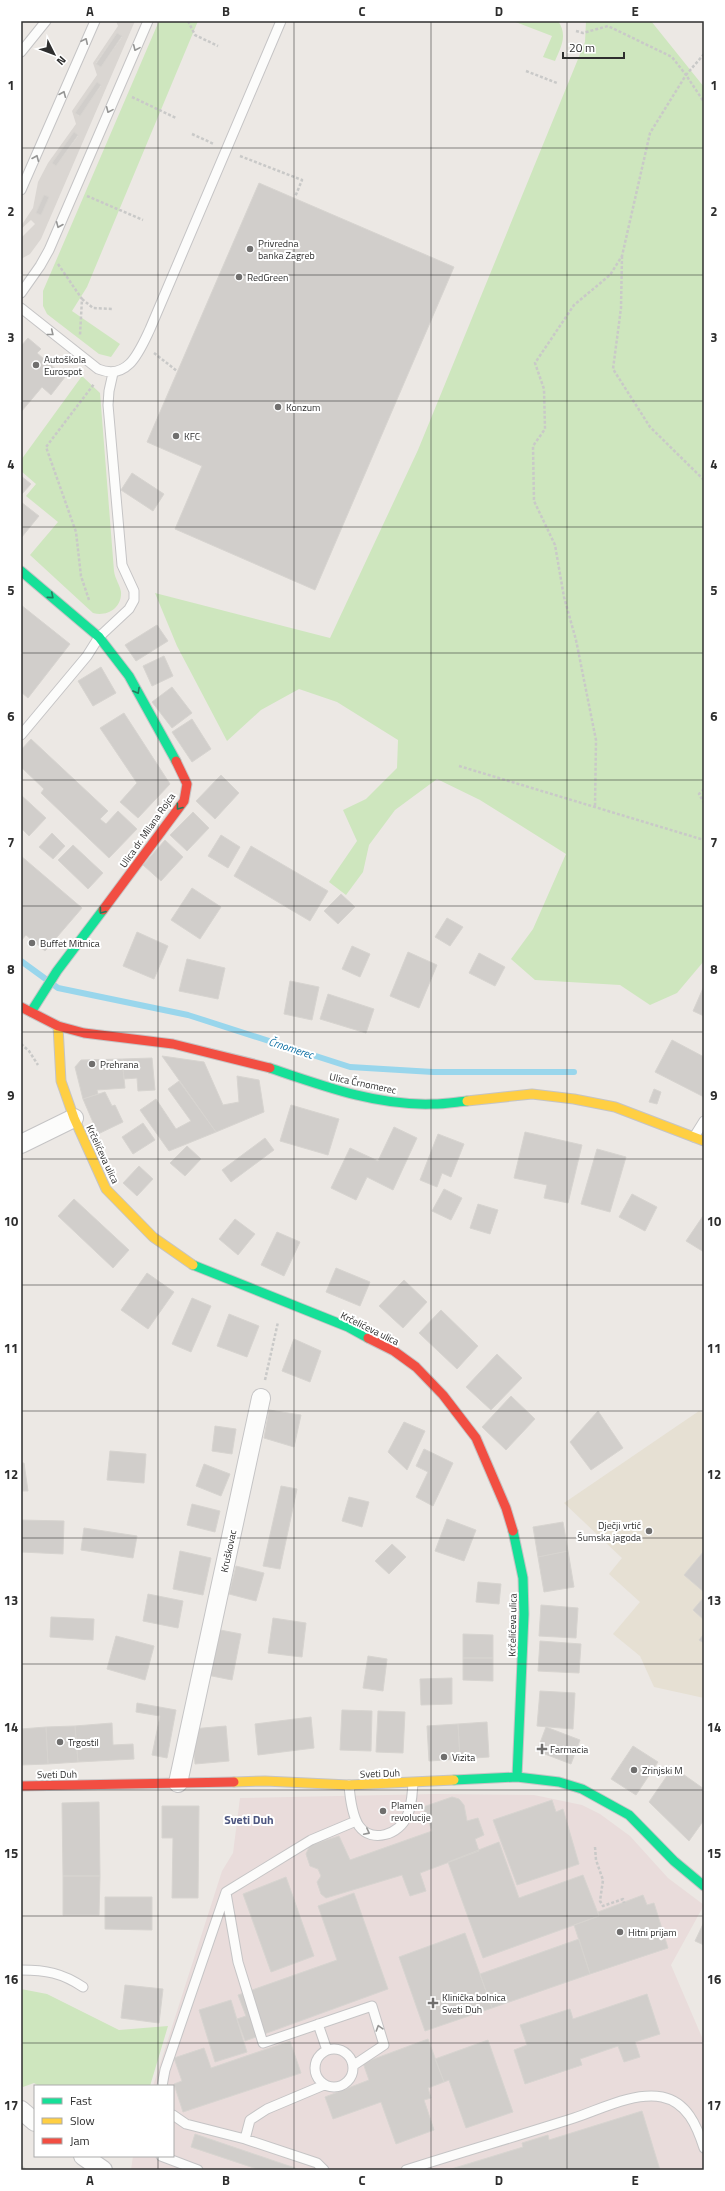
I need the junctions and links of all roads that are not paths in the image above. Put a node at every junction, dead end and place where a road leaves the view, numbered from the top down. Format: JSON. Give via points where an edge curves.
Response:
{"nodes":[{"id":1,"x":46,"y":21,"type":"edge"},
{"id":2,"x":95,"y":21,"type":"edge"},
{"id":3,"x":148,"y":21,"type":"edge"},
{"id":4,"x":281,"y":21,"type":"edge"},
{"id":5,"x":21,"y":52,"type":"edge"},
{"id":6,"x":21,"y":190,"type":"edge"},
{"id":7,"x":21,"y":293,"type":"edge"},
{"id":8,"x":21,"y":308,"type":"edge"},
{"id":9,"x":113,"y":373,"type":"junction"},
{"id":10,"x":21,"y":571,"type":"edge"},
{"id":11,"x":99,"y":637,"type":"junction"},
{"id":12,"x":21,"y":735,"type":"edge"},
{"id":13,"x":21,"y":1007,"type":"edge"},
{"id":14,"x":31,"y":1012,"type":"junction"},
{"id":15,"x":58,"y":1026,"type":"junction"},
{"id":16,"x":74,"y":1118,"type":"junction"},
{"id":17,"x":704,"y":1121,"type":"edge"},
{"id":18,"x":694,"y":1137,"type":"junction"},
{"id":19,"x":704,"y":1141,"type":"edge"},
{"id":20,"x":21,"y":1144,"type":"edge"},
{"id":21,"x":261,"y":1398,"type":"road end"},
{"id":22,"x":517,"y":1777,"type":"junction"},
{"id":23,"x":178,"y":1783,"type":"junction"},
{"id":24,"x":413,"y":1783,"type":"junction"},
{"id":25,"x":349,"y":1785,"type":"junction"},
{"id":26,"x":21,"y":1786,"type":"edge"},
{"id":27,"x":356,"y":1821,"type":"junction"},
{"id":28,"x":704,"y":1886,"type":"edge"},
{"id":29,"x":226,"y":1892,"type":"junction"},
{"id":30,"x":21,"y":1970,"type":"edge"},
{"id":31,"x":83,"y":1987,"type":"dead end"},
{"id":32,"x":318,"y":2024,"type":"junction"},
{"id":33,"x":327,"y":2050,"type":"junction"},
{"id":34,"x":354,"y":2065,"type":"junction"},
{"id":35,"x":162,"y":2085,"type":"edge"},
{"id":36,"x":324,"y":2085,"type":"junction"},
{"id":37,"x":21,"y":2110,"type":"edge"},
{"id":38,"x":174,"y":2115,"type":"edge"},
{"id":39,"x":34,"y":2121,"type":"edge"},
{"id":40,"x":245,"y":2139,"type":"junction"},
{"id":41,"x":704,"y":2148,"type":"edge"},
{"id":42,"x":84,"y":2157,"type":"edge"},
{"id":43,"x":164,"y":2157,"type":"edge"},
{"id":44,"x":103,"y":2170,"type":"edge"},
{"id":45,"x":198,"y":2170,"type":"edge"},
{"id":46,"x":324,"y":2170,"type":"edge"},
{"id":47,"x":406,"y":2170,"type":"edge"}],
"edges":[{"from":1,"to":5,"type":"lane"},
{"from":6,"to":2,"type":"lane","one_way":true},
{"from":3,"to":7,"type":"lane","one_way":true,"via":[[49,250]]},
{"from":4,"to":9,"type":"lane","via":[[150,329],[134,360],[126,368]]},
{"from":8,"to":9,"type":"lane","one_way":true,"via":[[90,364]]},
{"from":9,"to":11,"type":"lane","via":[[108,405],[122,565],[134,591],[134,600]]},
{"from":10,"to":11,"type":"street","name":"Ulica dr. Milana Rojca","one_way":true},
{"from":11,"to":12,"type":"lane","via":[[87,656]]},
{"from":11,"to":14,"type":"street","name":"Ulica dr. Milana Rojca","one_way":true,"via":[[129,676],[180,768],[187,784],[184,801],[57,972]]},
{"from":13,"to":14,"type":"street","name":"Ulica Črnomerec"},
{"from":14,"to":15,"type":"street","name":"Ulica Črnomerec"},
{"from":15,"to":16,"type":"street","name":"Krčelićeva ulica","via":[[61,1081]]},
{"from":15,"to":18,"type":"street","name":"Ulica Črnomerec","via":[[84,1033],[188,1048],[251,1062],[332,1089],[388,1101],[433,1104],[532,1094],[615,1107]]},
{"from":16,"to":20,"type":"street"},
{"from":16,"to":22,"type":"street","name":"Krčelićeva ulica","via":[[106,1189],[154,1237],[185,1261],[205,1271],[348,1327],[394,1351],[416,1367],[443,1395],[476,1438],[506,1508],[523,1578],[524,1614]]},
{"from":17,"to":18,"type":"lane"},
{"from":18,"to":19,"type":"street","name":"Ulica Črnomerec"},
{"from":21,"to":23,"type":"street","name":"Kruškovac"},
{"from":22,"to":24,"type":"street","name":"Sveti Duh"},
{"from":22,"to":28,"type":"street","name":"Sveti Duh","via":[[559,1782],[582,1789],[616,1806],[629,1815],[674,1861]]},
{"from":23,"to":25,"type":"street","name":"Sveti Duh","via":[[265,1781]]},
{"from":23,"to":26,"type":"street","name":"Sveti Duh"},
{"from":24,"to":25,"type":"street","name":"Sveti Duh"},
{"from":27,"to":24,"type":"lane","one_way":true,"via":[[360,1828],[371,1834],[379,1836],[392,1833],[407,1818],[411,1807]]},
{"from":25,"to":27,"type":"lane"},
{"from":27,"to":29,"type":"lane","via":[[311,1840]]},
{"from":29,"to":32,"type":"lane","via":[[238,1962],[263,2043]]},
{"from":29,"to":35,"type":"lane","via":[[165,2070]]},
{"from":30,"to":31,"type":"lane","via":[[40,1970],[66,1976]]},
{"from":32,"to":33,"type":"lane"},
{"from":34,"to":32,"type":"lane","one_way":true,"via":[[384,2045],[372,2006]]},
{"from":33,"to":34,"type":"lane","via":[[333,2048],[346,2052]]},
{"from":33,"to":36,"type":"lane","via":[[319,2055],[315,2068],[316,2075]]},
{"from":34,"to":36,"type":"lane","via":[[346,2083],[334,2088]]},
{"from":36,"to":40,"type":"lane","via":[[267,2109],[250,2120]]},
{"from":37,"to":39,"type":"street"},
{"from":38,"to":40,"type":"lane","via":[[186,2124]]},
{"from":40,"to":46,"type":"lane","via":[[317,2163]]},
{"from":41,"to":47,"type":"lane","via":[[699,2130],[689,2114],[663,2097],[647,2096]]},
{"from":42,"to":44,"type":"street"},
{"from":43,"to":45,"type":"lane"}]}
